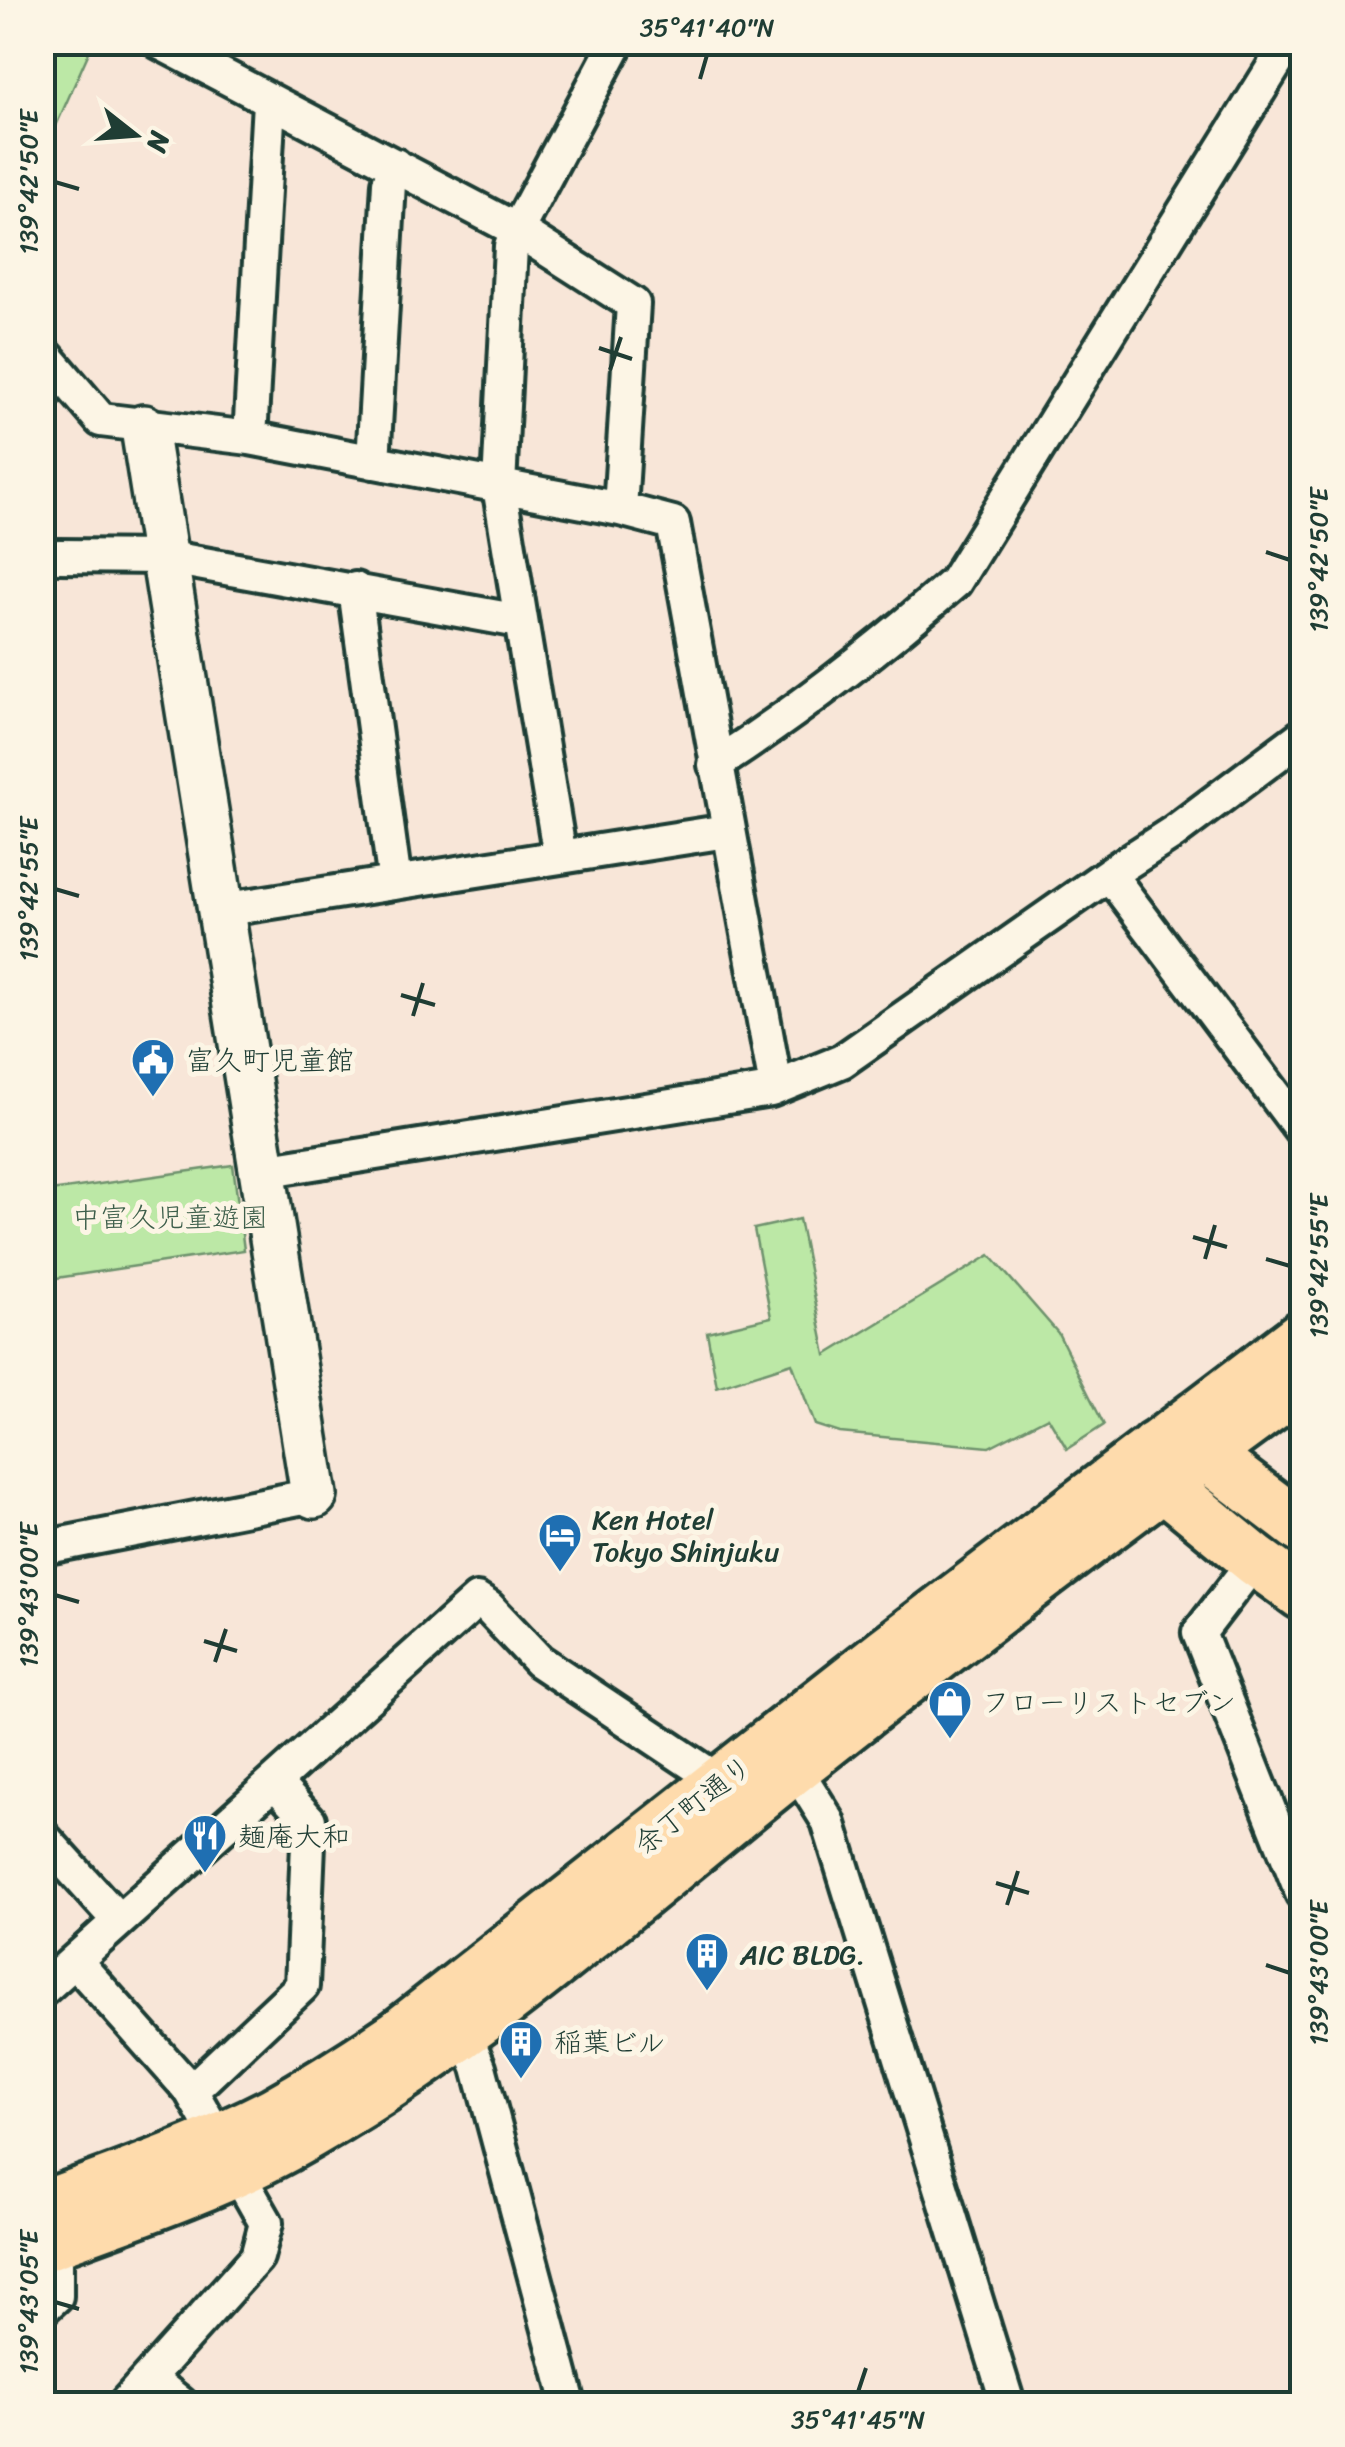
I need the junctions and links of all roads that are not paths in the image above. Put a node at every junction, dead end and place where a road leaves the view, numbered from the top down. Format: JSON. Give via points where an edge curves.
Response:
{"nodes":[{"id":1,"x":159,"y":42,"type":"edge"},
{"id":2,"x":617,"y":42,"type":"edge"},
{"id":3,"x":1289,"y":42,"type":"edge"},
{"id":4,"x":269,"y":102,"type":"junction"},
{"id":5,"x":395,"y":165,"type":"junction"},
{"id":6,"x":517,"y":230,"type":"junction"},
{"id":7,"x":42,"y":351,"type":"edge"},
{"id":8,"x":144,"y":428,"type":"junction"},
{"id":9,"x":250,"y":438,"type":"junction"},
{"id":10,"x":373,"y":462,"type":"junction"},
{"id":11,"x":499,"y":486,"type":"junction"},
{"id":12,"x":620,"y":509,"type":"junction"},
{"id":13,"x":59,"y":556,"type":"dead end"},
{"id":14,"x":164,"y":557,"type":"junction"},
{"id":15,"x":355,"y":589,"type":"junction"},
{"id":16,"x":519,"y":620,"type":"junction"},
{"id":17,"x":1302,"y":736,"type":"edge"},
{"id":18,"x":715,"y":765,"type":"junction"},
{"id":19,"x":728,"y":831,"type":"junction"},
{"id":20,"x":560,"y":857,"type":"junction"},
{"id":21,"x":1108,"y":874,"type":"junction"},
{"id":22,"x":396,"y":883,"type":"junction"},
{"id":23,"x":221,"y":910,"type":"junction"},
{"id":24,"x":776,"y":1087,"type":"junction"},
{"id":25,"x":1302,"y":1131,"type":"edge"},
{"id":26,"x":263,"y":1171,"type":"junction"},
{"id":27,"x":1302,"y":1336,"type":"edge"},
{"id":28,"x":1302,"y":1383,"type":"edge"},
{"id":29,"x":1206,"y":1455,"type":"junction"},
{"id":30,"x":1160,"y":1466,"type":"junction"},
{"id":31,"x":314,"y":1495,"type":"joint"},
{"id":32,"x":1302,"y":1528,"type":"edge"},
{"id":33,"x":42,"y":1548,"type":"edge"},
{"id":34,"x":1255,"y":1560,"type":"junction"},
{"id":35,"x":1302,"y":1594,"type":"edge"},
{"id":36,"x":795,"y":1768,"type":"junction"},
{"id":37,"x":274,"y":1782,"type":"junction"},
{"id":38,"x":722,"y":1782,"type":"junction"},
{"id":39,"x":42,"y":1836,"type":"edge"},
{"id":40,"x":1302,"y":1893,"type":"edge"},
{"id":41,"x":119,"y":1921,"type":"junction"},
{"id":42,"x":75,"y":1961,"type":"junction"},
{"id":43,"x":42,"y":1990,"type":"edge"},
{"id":44,"x":465,"y":2034,"type":"junction"},
{"id":45,"x":192,"y":2091,"type":"junction"},
{"id":46,"x":227,"y":2155,"type":"junction"},
{"id":47,"x":47,"y":2231,"type":"edge"},
{"id":48,"x":42,"y":2309,"type":"edge"},
{"id":49,"x":149,"y":2378,"type":"junction"},
{"id":50,"x":125,"y":2404,"type":"edge"},
{"id":51,"x":181,"y":2404,"type":"edge"},
{"id":52,"x":569,"y":2404,"type":"edge"},
{"id":53,"x":1008,"y":2404,"type":"edge"}],
"edges":[{"from":1,"to":4,"type":"street"},
{"from":2,"to":6,"type":"street"},
{"from":3,"to":18,"type":"street","via":[[955,582],[782,721]]},
{"from":4,"to":5,"type":"street"},
{"from":4,"to":9,"type":"street"},
{"from":5,"to":6,"type":"street"},
{"from":5,"to":10,"type":"street","via":[[388,184]]},
{"from":6,"to":11,"type":"street"},
{"from":6,"to":12,"type":"street","via":[[633,304]]},
{"from":7,"to":8,"type":"street","via":[[101,420]]},
{"from":8,"to":9,"type":"street"},
{"from":8,"to":14,"type":"street"},
{"from":9,"to":10,"type":"street"},
{"from":10,"to":11,"type":"street"},
{"from":11,"to":12,"type":"street"},
{"from":11,"to":16,"type":"street"},
{"from":12,"to":18,"type":"street","via":[[673,523]]},
{"from":13,"to":14,"type":"street"},
{"from":14,"to":15,"type":"street"},
{"from":14,"to":23,"type":"street"},
{"from":15,"to":16,"type":"street"},
{"from":15,"to":22,"type":"street"},
{"from":16,"to":20,"type":"street"},
{"from":17,"to":21,"type":"street"},
{"from":18,"to":19,"type":"street"},
{"from":19,"to":20,"type":"street"},
{"from":19,"to":24,"type":"street"},
{"from":20,"to":22,"type":"street"},
{"from":21,"to":24,"type":"street","via":[[842,1061]]},
{"from":21,"to":25,"type":"street"},
{"from":22,"to":23,"type":"street"},
{"from":23,"to":26,"type":"street"},
{"from":24,"to":26,"type":"street"},
{"from":26,"to":31,"type":"street"},
{"from":27,"to":30,"type":"main road","name":"余丁町通り"},
{"from":28,"to":29,"type":"main road","name":"余丁町通り"},
{"from":29,"to":30,"type":"main road","name":"余丁町通り"},
{"from":29,"to":32,"type":"main road"},
{"from":30,"to":34,"type":"main road"},
{"from":30,"to":36,"type":"main road","name":"余丁町通り","via":[[1117,1518]]},
{"from":30,"to":38,"type":"main road","name":"余丁町通り","via":[[886,1652]]},
{"from":31,"to":33,"type":"street"},
{"from":34,"to":35,"type":"main road"},
{"from":34,"to":40,"type":"street","via":[[1199,1633]]},
{"from":36,"to":44,"type":"main road","name":"余丁町通り"},
{"from":36,"to":53,"type":"street","via":[[828,1821]]},
{"from":37,"to":38,"type":"street","via":[[477,1600],[539,1661]]},
{"from":37,"to":41,"type":"street"},
{"from":37,"to":45,"type":"street","via":[[308,1820],[302,1986]]},
{"from":38,"to":46,"type":"main road","name":"余丁町通り","via":[[398,2035]]},
{"from":39,"to":41,"type":"street"},
{"from":41,"to":42,"type":"street"},
{"from":42,"to":43,"type":"street"},
{"from":42,"to":45,"type":"street"},
{"from":44,"to":46,"type":"main road","name":"余丁町通り","via":[[352,2108]]},
{"from":44,"to":52,"type":"street"},
{"from":45,"to":46,"type":"street"},
{"from":46,"to":47,"type":"main road","name":"余丁町通り"},
{"from":46,"to":49,"type":"street","via":[[266,2223],[257,2257]]},
{"from":47,"to":48,"type":"street","via":[[56,2296]]},
{"from":49,"to":50,"type":"street"},
{"from":49,"to":51,"type":"street"}]}
